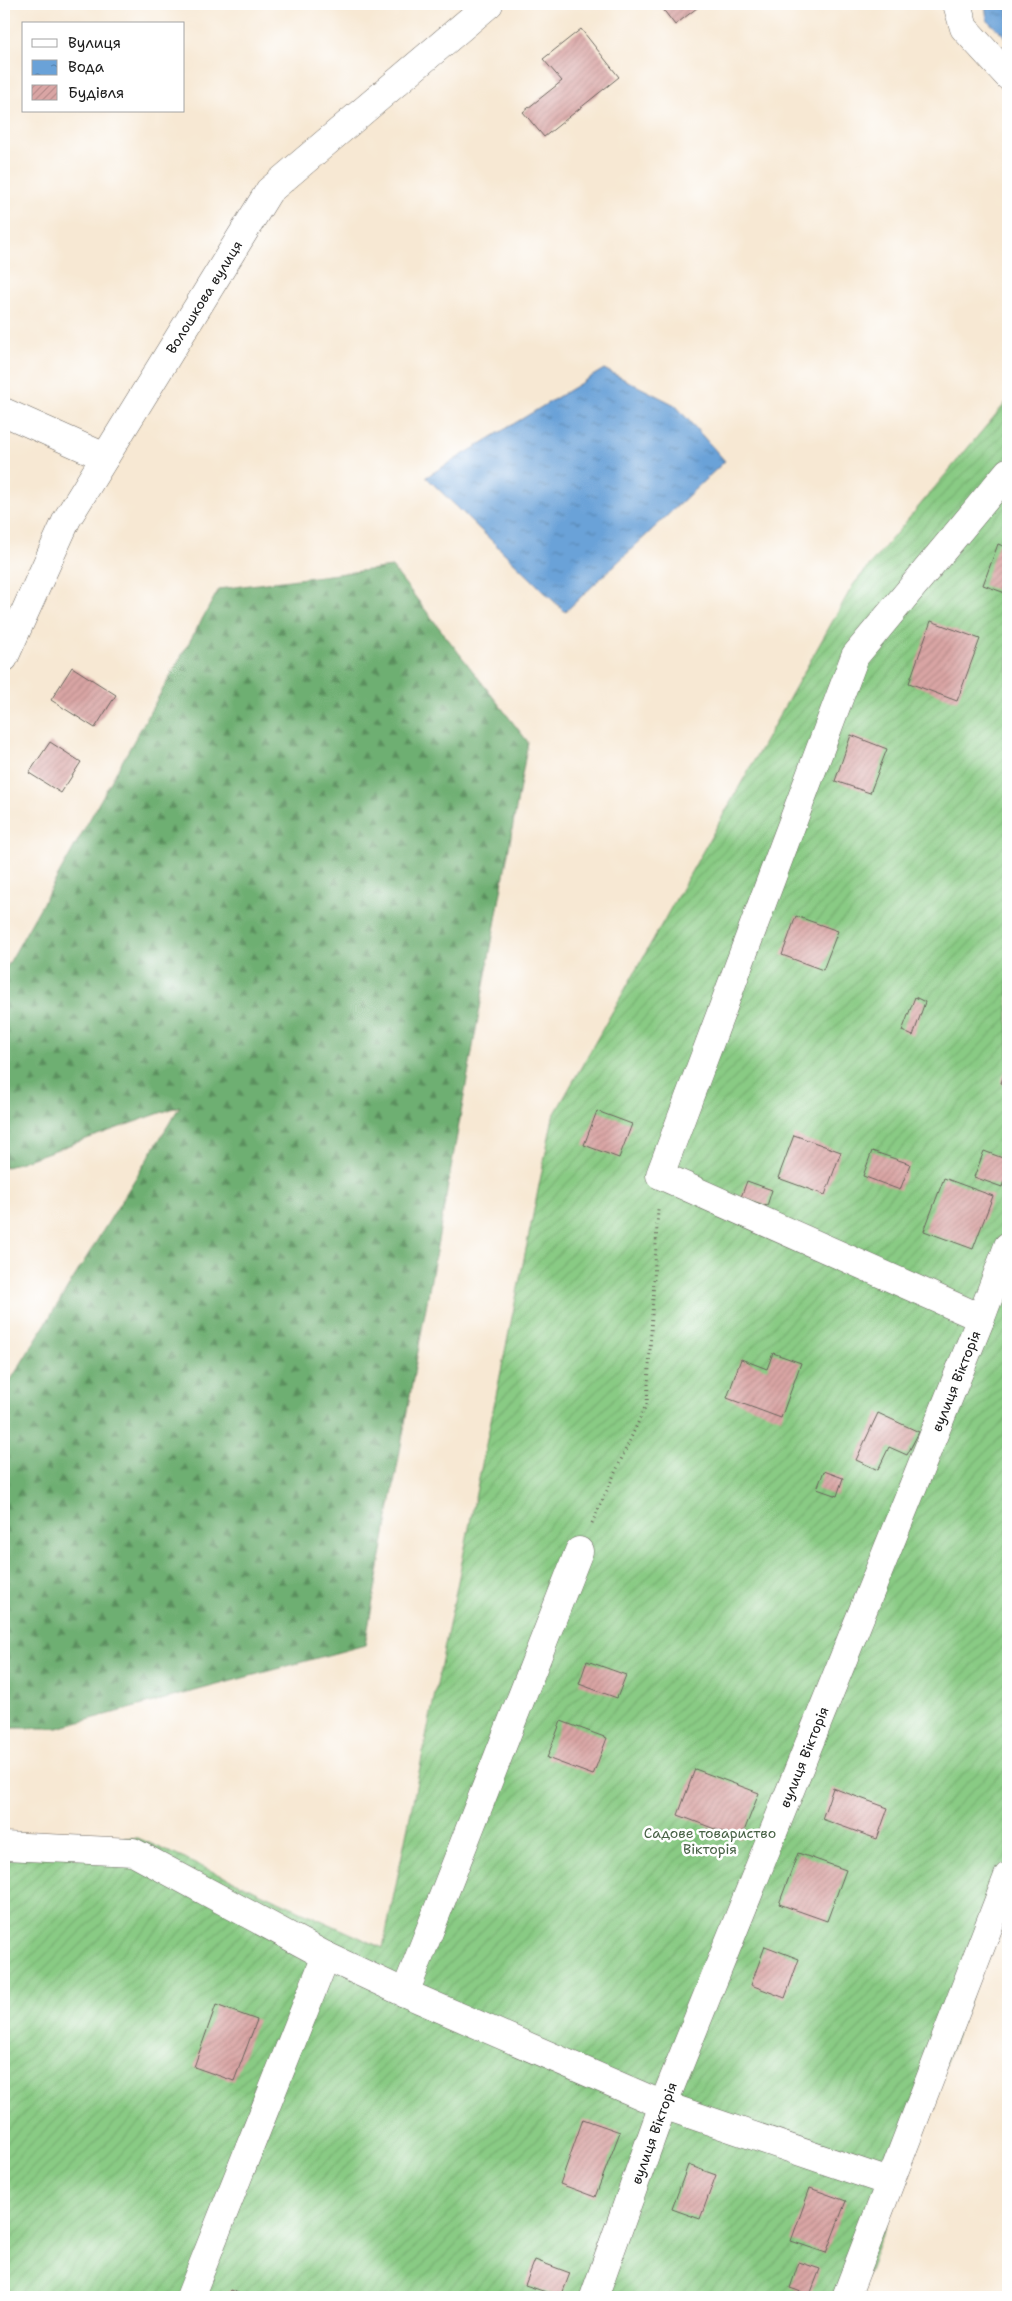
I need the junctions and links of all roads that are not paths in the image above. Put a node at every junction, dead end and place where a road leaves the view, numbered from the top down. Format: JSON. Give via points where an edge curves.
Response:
{"nodes":[{"id":1,"x":489,"y":4,"type":"edge"},
{"id":2,"x":957,"y":4,"type":"edge"},
{"id":3,"x":1008,"y":76,"type":"edge"},
{"id":4,"x":4,"y":412,"type":"edge"},
{"id":5,"x":105,"y":457,"type":"junction"},
{"id":6,"x":1008,"y":472,"type":"edge"},
{"id":7,"x":4,"y":658,"type":"edge"},
{"id":8,"x":1008,"y":1246,"type":"edge"},
{"id":9,"x":981,"y":1318,"type":"junction"},
{"id":10,"x":579,"y":1551,"type":"road end"},
{"id":11,"x":4,"y":1846,"type":"edge"},
{"id":12,"x":1008,"y":1876,"type":"edge"},
{"id":13,"x":326,"y":1956,"type":"junction"},
{"id":14,"x":405,"y":1993,"type":"junction"},
{"id":15,"x":663,"y":2105,"type":"junction"},
{"id":16,"x":889,"y":2182,"type":"junction"},
{"id":17,"x":190,"y":2297,"type":"edge"},
{"id":18,"x":594,"y":2297,"type":"edge"},
{"id":19,"x":846,"y":2297,"type":"edge"}],
"edges":[{"from":1,"to":5,"type":"street","name":"Волошкова вулиця","via":[[269,191]]},
{"from":2,"to":3,"type":"street","via":[[964,28]]},
{"from":4,"to":5,"type":"street"},
{"from":5,"to":7,"type":"street","name":"Волошкова вулиця","via":[[67,519]]},
{"from":6,"to":9,"type":"street","via":[[855,656],[660,1175]]},
{"from":8,"to":9,"type":"street","name":"вулиця Вікторія"},
{"from":9,"to":15,"type":"street","name":"вулиця Вікторія"},
{"from":10,"to":14,"type":"street"},
{"from":11,"to":13,"type":"street","via":[[133,1852]]},
{"from":12,"to":16,"type":"street"},
{"from":13,"to":14,"type":"street"},
{"from":13,"to":17,"type":"street"},
{"from":14,"to":15,"type":"street"},
{"from":15,"to":16,"type":"street"},
{"from":15,"to":18,"type":"street","name":"вулиця Вікторія"},
{"from":16,"to":19,"type":"street"}]}
